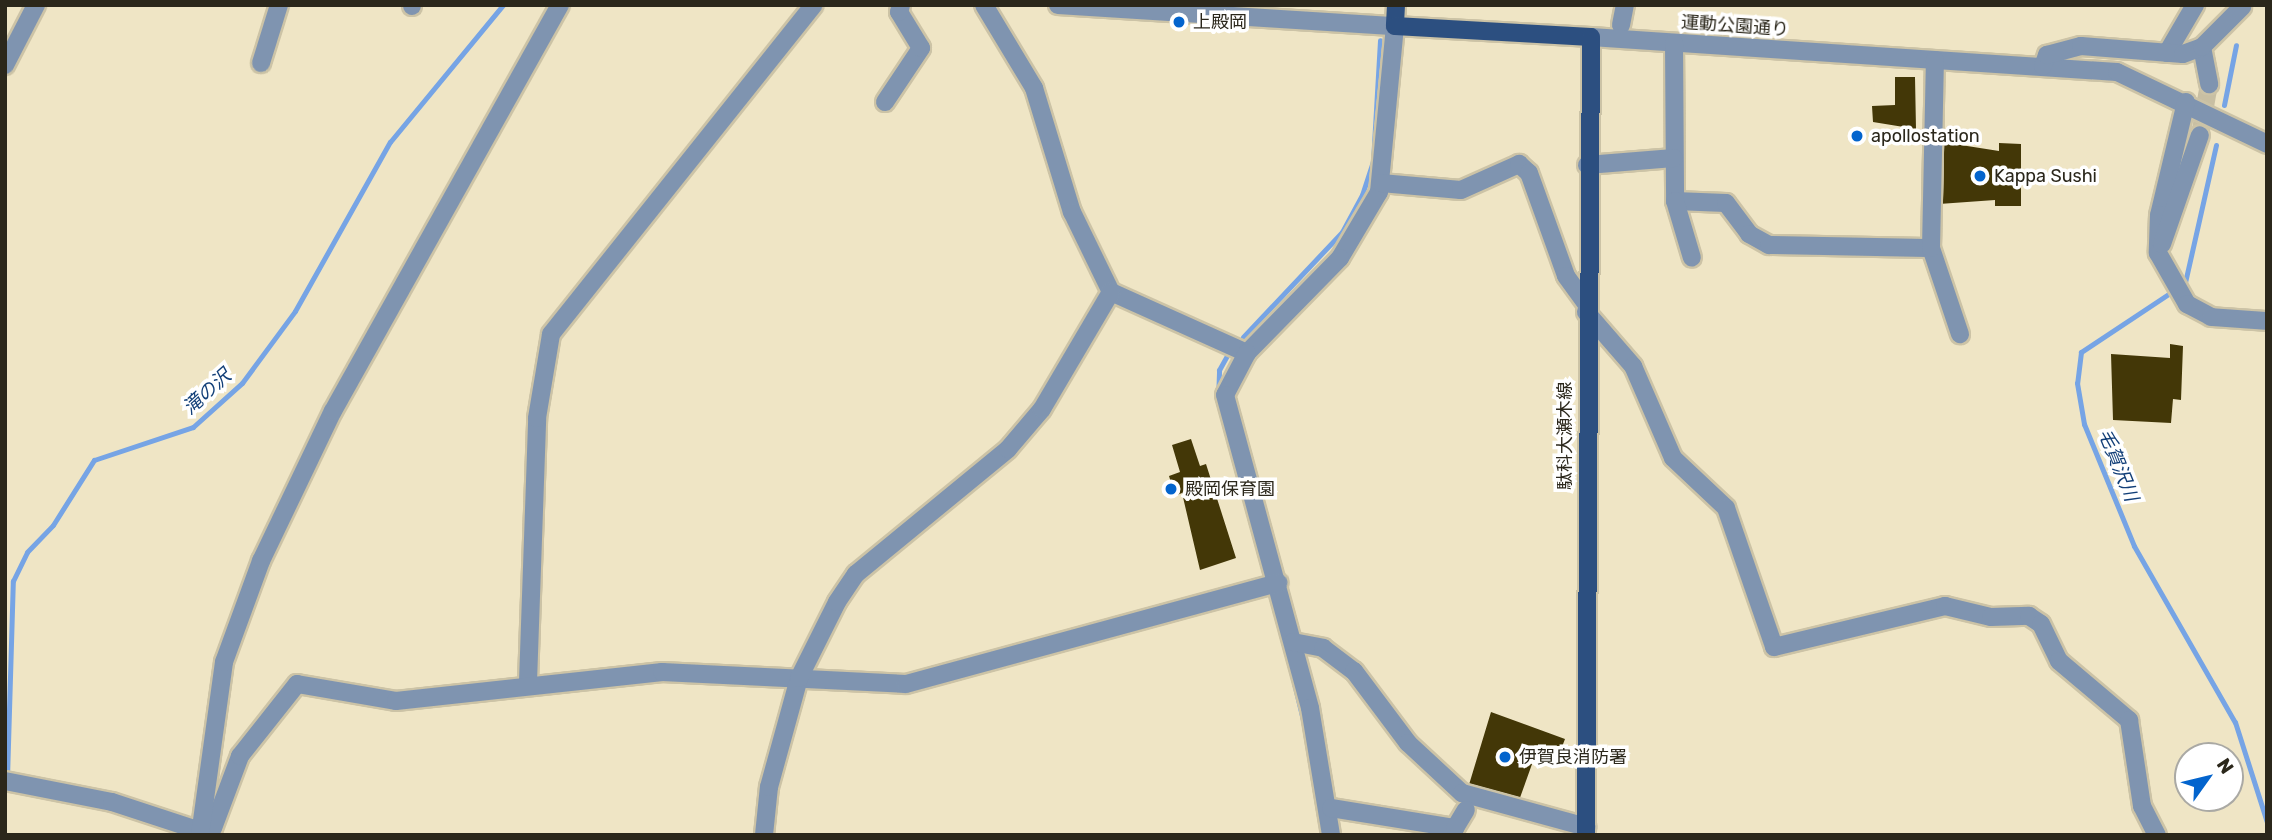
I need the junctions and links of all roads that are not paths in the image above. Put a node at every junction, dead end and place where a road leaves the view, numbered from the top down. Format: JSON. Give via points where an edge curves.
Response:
{"nodes":[{"id":1,"x":36,"y":5,"type":"edge"},
{"id":2,"x":279,"y":5,"type":"edge"},
{"id":3,"x":560,"y":5,"type":"edge"},
{"id":4,"x":814,"y":5,"type":"edge"},
{"id":5,"x":901,"y":5,"type":"edge"},
{"id":6,"x":984,"y":5,"type":"edge"},
{"id":7,"x":1058,"y":5,"type":"edge"},
{"id":8,"x":1396,"y":5,"type":"edge"},
{"id":9,"x":1625,"y":5,"type":"edge"},
{"id":10,"x":2195,"y":5,"type":"edge"},
{"id":11,"x":2242,"y":7,"type":"dead end"},
{"id":12,"x":1395,"y":26,"type":"junction"},
{"id":13,"x":1621,"y":26,"type":"dead end"},
{"id":14,"x":1591,"y":37,"type":"junction"},
{"id":15,"x":1674,"y":43,"type":"junction"},
{"id":16,"x":2202,"y":47,"type":"junction"},
{"id":17,"x":2166,"y":53,"type":"junction"},
{"id":18,"x":1935,"y":60,"type":"junction"},
{"id":19,"x":261,"y":63,"type":"dead end"},
{"id":20,"x":5,"y":65,"type":"edge"},
{"id":21,"x":2043,"y":66,"type":"junction"},
{"id":22,"x":2209,"y":84,"type":"tunnel mouth"},
{"id":23,"x":886,"y":102,"type":"dead end"},
{"id":24,"x":2186,"y":102,"type":"junction"},
{"id":25,"x":2200,"y":135,"type":"tunnel mouth"},
{"id":26,"x":2267,"y":144,"type":"edge"},
{"id":27,"x":1674,"y":158,"type":"junction"},
{"id":28,"x":1587,"y":165,"type":"junction"},
{"id":29,"x":1381,"y":183,"type":"junction"},
{"id":30,"x":1675,"y":201,"type":"junction"},
{"id":31,"x":1931,"y":247,"type":"junction"},
{"id":32,"x":2158,"y":253,"type":"junction"},
{"id":33,"x":1692,"y":258,"type":"dead end"},
{"id":34,"x":1111,"y":292,"type":"junction"},
{"id":35,"x":1586,"y":308,"type":"junction"},
{"id":36,"x":2267,"y":321,"type":"edge"},
{"id":37,"x":1960,"y":334,"type":"dead end"},
{"id":38,"x":1247,"y":353,"type":"junction"},
{"id":39,"x":1279,"y":583,"type":"junction"},
{"id":40,"x":1293,"y":642,"type":"junction"},
{"id":41,"x":799,"y":678,"type":"junction"},
{"id":42,"x":528,"y":682,"type":"junction"},
{"id":43,"x":12,"y":781,"type":"edge"},
{"id":44,"x":1331,"y":808,"type":"junction"},
{"id":45,"x":1466,"y":810,"type":"dead end"},
{"id":46,"x":1586,"y":831,"type":"edge"},
{"id":47,"x":199,"y":833,"type":"edge"},
{"id":48,"x":764,"y":835,"type":"edge"},
{"id":49,"x":1331,"y":835,"type":"edge"},
{"id":50,"x":2157,"y":835,"type":"edge"}],
"edges":[{"from":1,"to":20,"type":"street"},
{"from":2,"to":19,"type":"street"},
{"from":3,"to":47,"type":"street","via":[[345,388],[261,561],[225,662]]},
{"from":4,"to":42,"type":"street","via":[[551,334],[537,418]]},
{"from":5,"to":23,"type":"street","via":[[899,12],[921,48]]},
{"from":6,"to":34,"type":"street","via":[[1034,88],[1072,212]]},
{"from":7,"to":12,"type":"street","name":"運動公園通り"},
{"from":8,"to":12,"type":"main road"},
{"from":9,"to":13,"type":"street"},
{"from":10,"to":17,"type":"street"},
{"from":11,"to":16,"type":"street"},
{"from":12,"to":14,"type":"main road","name":"運動公園通り"},
{"from":12,"to":29,"type":"street"},
{"from":14,"to":15,"type":"street","name":"運動公園通り"},
{"from":14,"to":28,"type":"main road","name":"駄科大瀬木線"},
{"from":15,"to":18,"type":"street","name":"運動公園通り"},
{"from":15,"to":27,"type":"street"},
{"from":16,"to":17,"type":"street"},
{"from":16,"to":22,"type":"street"},
{"from":17,"to":21,"type":"street","via":[[2061,48]]},
{"from":18,"to":21,"type":"street","name":"運動公園通り"},
{"from":18,"to":31,"type":"street"},
{"from":21,"to":24,"type":"street","name":"運動公園通り","via":[[2116,72]]},
{"from":24,"to":26,"type":"street","name":"運動公園通り"},
{"from":24,"to":32,"type":"street","via":[[2160,215]]},
{"from":25,"to":32,"type":"street"},
{"from":27,"to":28,"type":"street"},
{"from":27,"to":30,"type":"street"},
{"from":28,"to":35,"type":"main road","name":"駄科大瀬木線"},
{"from":29,"to":35,"type":"street","via":[[1461,190],[1519,164],[1530,173],[1566,276]]},
{"from":29,"to":38,"type":"street","via":[[1340,258]]},
{"from":30,"to":31,"type":"street","via":[[1726,203],[1749,234],[1769,245]]},
{"from":30,"to":33,"type":"street"},
{"from":31,"to":37,"type":"street"},
{"from":32,"to":36,"type":"street","via":[[2167,276],[2187,304],[2211,317]]},
{"from":34,"to":38,"type":"street"},
{"from":34,"to":41,"type":"street","via":[[1057,386],[1008,449],[856,574]]},
{"from":35,"to":46,"type":"main road","name":"駄科大瀬木線"},
{"from":35,"to":50,"type":"street","via":[[1633,366],[1673,458],[1726,508],[1773,647],[1945,606],[1992,617],[2029,616],[2041,624],[2059,661],[2129,720],[2142,806]]},
{"from":38,"to":39,"type":"street","via":[[1225,395]]},
{"from":39,"to":40,"type":"street"},
{"from":39,"to":41,"type":"street","via":[[905,684]]},
{"from":40,"to":44,"type":"street"},
{"from":40,"to":46,"type":"street","via":[[1323,648],[1354,671],[1408,744],[1462,793]]},
{"from":41,"to":42,"type":"street","via":[[662,672]]},
{"from":41,"to":48,"type":"street","via":[[769,787]]},
{"from":42,"to":47,"type":"street","via":[[397,701],[297,684],[240,756],[213,828]]},
{"from":43,"to":47,"type":"street"},
{"from":44,"to":45,"type":"street","via":[[1455,828]]},
{"from":44,"to":49,"type":"street"}]}
